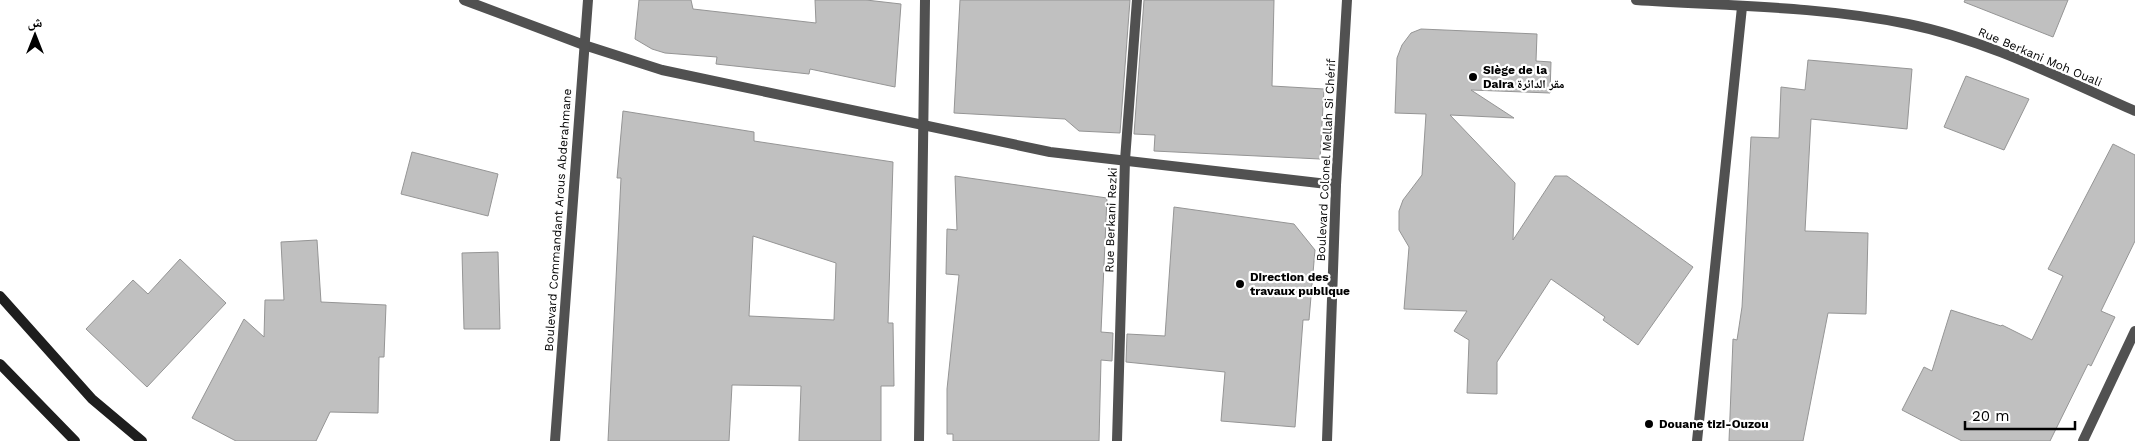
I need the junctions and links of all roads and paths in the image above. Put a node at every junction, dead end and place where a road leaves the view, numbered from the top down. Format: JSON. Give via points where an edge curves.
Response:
{"nodes":[{"id":1,"x":464,"y":0,"type":"edge"},
{"id":2,"x":588,"y":0,"type":"edge"},
{"id":3,"x":925,"y":0,"type":"edge"},
{"id":4,"x":1137,"y":0,"type":"edge"},
{"id":5,"x":1347,"y":0,"type":"edge"},
{"id":6,"x":1636,"y":0,"type":"edge"},
{"id":7,"x":1742,"y":7,"type":"junction"},
{"id":8,"x":584,"y":45,"type":"junction"},
{"id":9,"x":2135,"y":111,"type":"edge"},
{"id":10,"x":923,"y":125,"type":"junction"},
{"id":11,"x":1126,"y":160,"type":"junction"},
{"id":12,"x":1336,"y":185,"type":"junction"},
{"id":13,"x":0,"y":296,"type":"edge"},
{"id":14,"x":2135,"y":331,"type":"edge"},
{"id":15,"x":0,"y":364,"type":"edge"},
{"id":16,"x":75,"y":441,"type":"edge"},
{"id":17,"x":142,"y":441,"type":"edge"},
{"id":18,"x":554,"y":441,"type":"edge"},
{"id":19,"x":918,"y":441,"type":"edge"},
{"id":20,"x":1117,"y":441,"type":"edge"},
{"id":21,"x":1327,"y":441,"type":"edge"},
{"id":22,"x":1697,"y":441,"type":"edge"},
{"id":23,"x":2083,"y":441,"type":"edge"}],
"edges":[{"from":1,"to":8,"type":"street"},
{"from":2,"to":8,"type":"street","name":"Boulevard Commandant Arous Abderahmane"},
{"from":3,"to":10,"type":"street"},
{"from":4,"to":11,"type":"street","name":"Rue Berkani Rezki"},
{"from":5,"to":12,"type":"street","name":"Boulevard Colonel Mellah Si Chérif"},
{"from":6,"to":7,"type":"street","name":"Rue Berkani Moh Ouali"},
{"from":7,"to":9,"type":"street","name":"Rue Berkani Moh Ouali","via":[[1826,11],[1909,24],[1980,44]]},
{"from":7,"to":22,"type":"street"},
{"from":8,"to":10,"type":"street","via":[[662,70]]},
{"from":8,"to":18,"type":"street","name":"Boulevard Commandant Arous Abderahmane"},
{"from":10,"to":11,"type":"street","via":[[1050,152]]},
{"from":10,"to":19,"type":"street"},
{"from":11,"to":12,"type":"street"},
{"from":11,"to":20,"type":"street","name":"Rue Berkani Rezki"},
{"from":12,"to":21,"type":"street","name":"Boulevard Colonel Mellah Si Chérif"},
{"from":13,"to":17,"type":"main road","via":[[92,399]]},
{"from":14,"to":23,"type":"street"},
{"from":15,"to":16,"type":"main road"}]}
